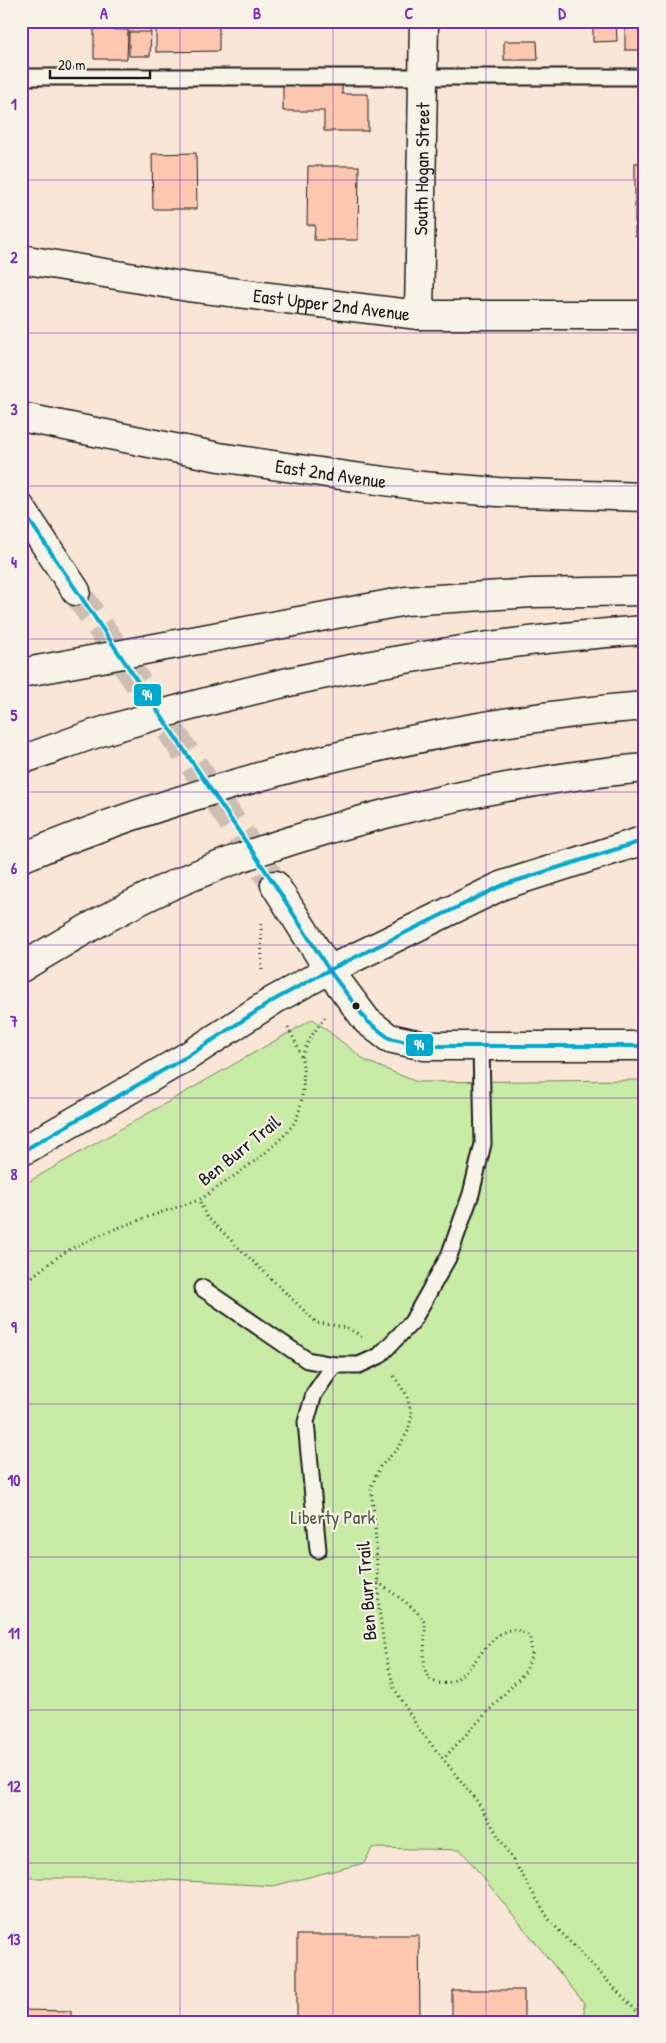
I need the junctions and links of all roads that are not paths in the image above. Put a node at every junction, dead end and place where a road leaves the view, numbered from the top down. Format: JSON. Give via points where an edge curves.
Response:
{"nodes":[{"id":1,"x":424,"y":21,"type":"edge"},
{"id":2,"x":645,"y":76,"type":"edge"},
{"id":3,"x":21,"y":77,"type":"edge"},
{"id":4,"x":424,"y":77,"type":"junction"},
{"id":5,"x":21,"y":259,"type":"edge"},
{"id":6,"x":419,"y":315,"type":"junction"},
{"id":7,"x":645,"y":315,"type":"edge"},
{"id":8,"x":21,"y":417,"type":"edge"},
{"id":9,"x":645,"y":497,"type":"edge"},
{"id":10,"x":21,"y":508,"type":"edge"},
{"id":11,"x":76,"y":591,"type":"tunnel mouth"},
{"id":12,"x":645,"y":591,"type":"edge"},
{"id":13,"x":645,"y":630,"type":"edge"},
{"id":14,"x":21,"y":673,"type":"edge"},
{"id":15,"x":645,"y":706,"type":"edge"},
{"id":16,"x":21,"y":760,"type":"edge"},
{"id":17,"x":645,"y":768,"type":"edge"},
{"id":18,"x":645,"y":840,"type":"edge"},
{"id":19,"x":21,"y":858,"type":"edge"},
{"id":20,"x":275,"y":884,"type":"tunnel mouth"},
{"id":21,"x":21,"y":968,"type":"edge"},
{"id":22,"x":329,"y":970,"type":"junction"},
{"id":23,"x":481,"y":1046,"type":"junction"},
{"id":24,"x":645,"y":1046,"type":"edge"},
{"id":25,"x":21,"y":1152,"type":"edge"},
{"id":26,"x":202,"y":1288,"type":"dead end"},
{"id":27,"x":334,"y":1365,"type":"junction"},
{"id":28,"x":318,"y":1550,"type":"dead end"}],
"edges":[{"from":1,"to":4,"type":"main road","name":"South Hogan Street"},
{"from":2,"to":4,"type":"lane"},
{"from":3,"to":4,"type":"lane"},
{"from":4,"to":6,"type":"main road","name":"South Hogan Street"},
{"from":5,"to":6,"type":"main road","name":"East Upper 2nd Avenue","via":[[188,287]]},
{"from":6,"to":7,"type":"main road","name":"East Upper 2nd Avenue"},
{"from":8,"to":9,"type":"main road","name":"East 2nd Avenue","via":[[219,458],[422,486]]},
{"from":10,"to":11,"type":"main road"},
{"from":12,"to":14,"type":"main road","via":[[532,593],[406,602]]},
{"from":13,"to":16,"type":"main road","via":[[521,642],[357,667],[192,705],[108,729]]},
{"from":15,"to":19,"type":"main road","via":[[492,724],[363,749],[172,802]]},
{"from":17,"to":21,"type":"main road","via":[[508,786],[442,800],[262,848],[171,886],[83,930]]},
{"from":18,"to":22,"type":"main road","via":[[504,884]]},
{"from":20,"to":22,"type":"main road"},
{"from":22,"to":23,"type":"main road","via":[[367,1021],[389,1038],[425,1046]]},
{"from":22,"to":25,"type":"main road"},
{"from":23,"to":24,"type":"main road"},
{"from":23,"to":27,"type":"lane","via":[[483,1144],[471,1194],[449,1256],[412,1322],[379,1356],[359,1365]]},
{"from":26,"to":27,"type":"lane","via":[[307,1360]]},
{"from":27,"to":28,"type":"lane","via":[[314,1394],[306,1422]]}]}
